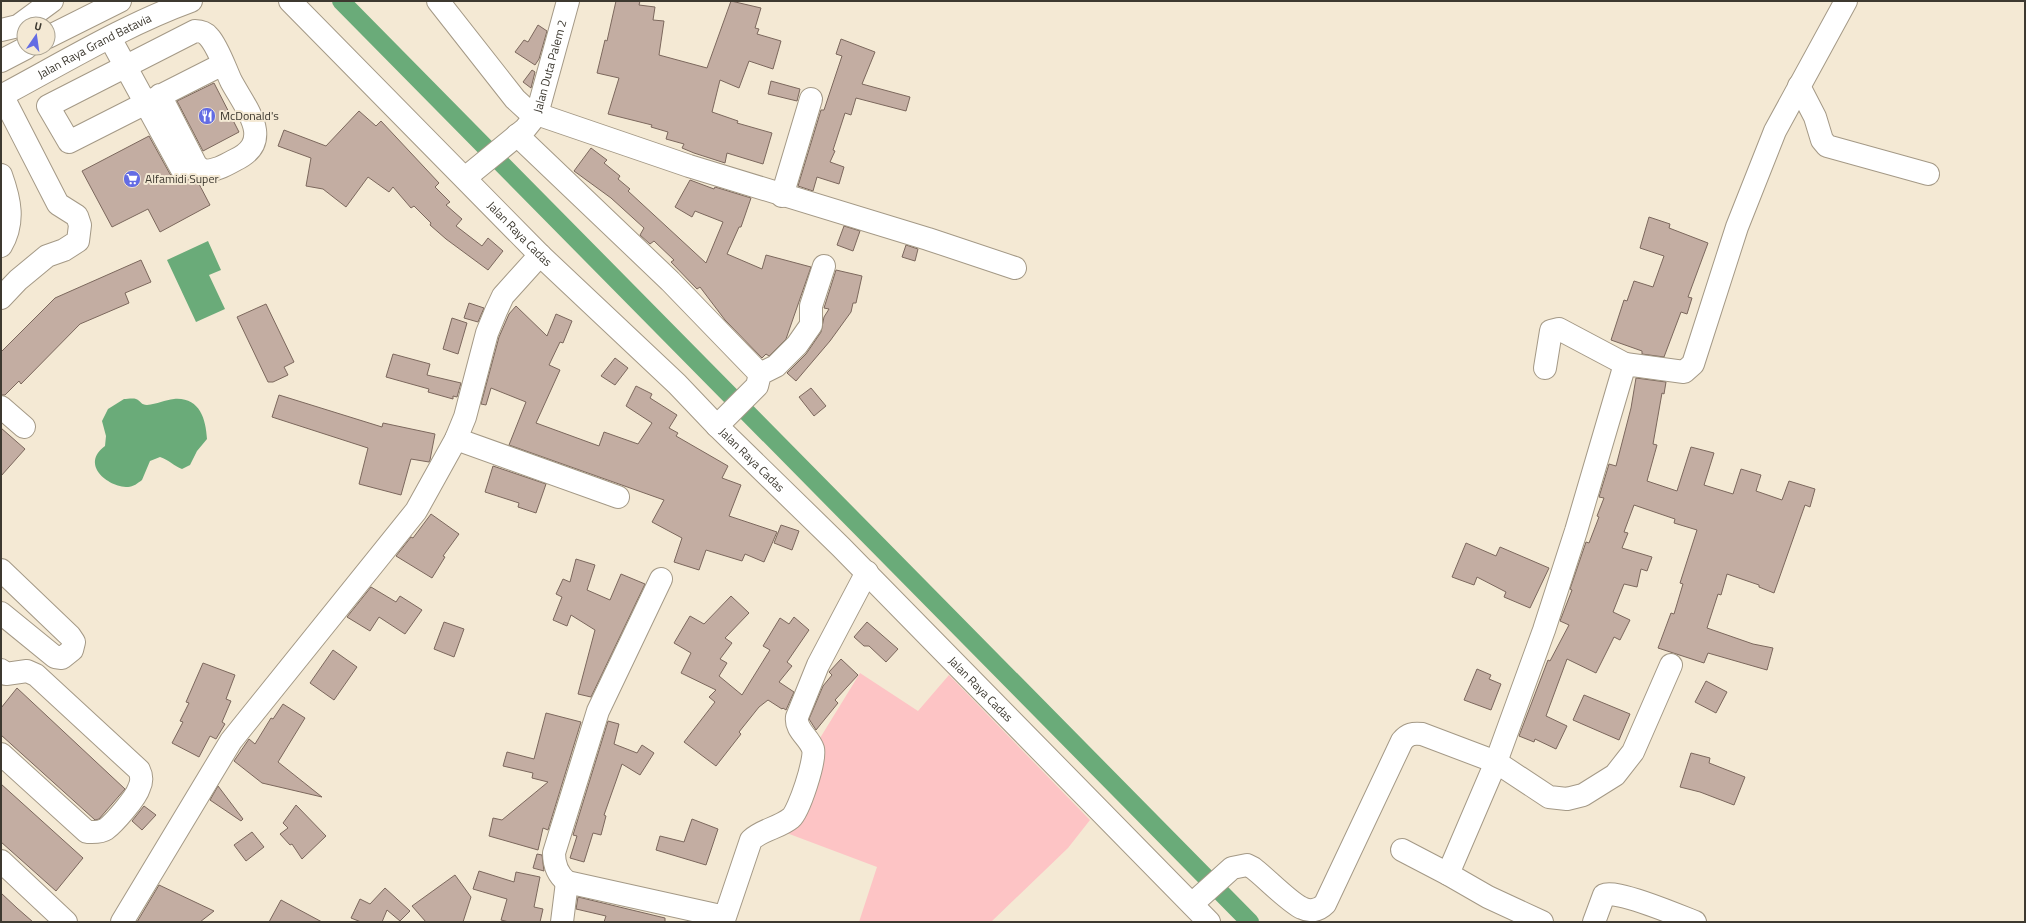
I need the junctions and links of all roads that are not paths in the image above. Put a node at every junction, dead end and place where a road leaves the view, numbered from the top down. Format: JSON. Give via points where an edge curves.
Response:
{"nodes":[{"id":1,"x":52,"y":1,"type":"edge"},
{"id":2,"x":120,"y":1,"type":"edge"},
{"id":3,"x":191,"y":1,"type":"edge"},
{"id":4,"x":290,"y":1,"type":"edge"},
{"id":5,"x":438,"y":1,"type":"edge"},
{"id":6,"x":568,"y":1,"type":"edge"},
{"id":7,"x":1846,"y":1,"type":"edge"},
{"id":8,"x":163,"y":6,"type":"edge"},
{"id":9,"x":1,"y":30,"type":"edge"},
{"id":10,"x":56,"y":33,"type":"edge"},
{"id":11,"x":110,"y":38,"type":"junction"},
{"id":12,"x":16,"y":53,"type":"edge"},
{"id":13,"x":1,"y":60,"type":"edge"},
{"id":14,"x":125,"y":66,"type":"junction"},
{"id":15,"x":218,"y":66,"type":"junction"},
{"id":16,"x":1799,"y":86,"type":"junction"},
{"id":17,"x":2,"y":96,"type":"edge"},
{"id":18,"x":158,"y":97,"type":"junction"},
{"id":19,"x":811,"y":99,"type":"dead end"},
{"id":20,"x":523,"y":129,"type":"junction"},
{"id":21,"x":10,"y":132,"type":"edge"},
{"id":22,"x":184,"y":173,"type":"dead end"},
{"id":23,"x":1928,"y":174,"type":"dead end"},
{"id":24,"x":1,"y":175,"type":"edge"},
{"id":25,"x":470,"y":175,"type":"junction"},
{"id":26,"x":782,"y":196,"type":"junction"},
{"id":27,"x":1,"y":246,"type":"edge"},
{"id":28,"x":540,"y":255,"type":"junction"},
{"id":29,"x":824,"y":266,"type":"dead end"},
{"id":30,"x":1015,"y":268,"type":"dead end"},
{"id":31,"x":1,"y":298,"type":"edge"},
{"id":32,"x":1625,"y":364,"type":"junction"},
{"id":33,"x":1545,"y":368,"type":"dead end"},
{"id":34,"x":758,"y":380,"type":"junction"},
{"id":35,"x":1,"y":407,"type":"edge"},
{"id":36,"x":722,"y":421,"type":"junction"},
{"id":37,"x":24,"y":427,"type":"dead end"},
{"id":38,"x":456,"y":439,"type":"junction"},
{"id":39,"x":618,"y":497,"type":"dead end"},
{"id":40,"x":1,"y":570,"type":"edge"},
{"id":41,"x":867,"y":572,"type":"junction"},
{"id":42,"x":661,"y":579,"type":"dead end"},
{"id":43,"x":6,"y":624,"type":"edge"},
{"id":44,"x":1671,"y":665,"type":"dead end"},
{"id":45,"x":3,"y":675,"type":"edge"},
{"id":46,"x":1,"y":754,"type":"edge"},
{"id":47,"x":1496,"y":762,"type":"junction"},
{"id":48,"x":1402,"y":850,"type":"dead end"},
{"id":49,"x":1,"y":861,"type":"edge"},
{"id":50,"x":1448,"y":874,"type":"junction"},
{"id":51,"x":568,"y":882,"type":"junction"},
{"id":52,"x":1195,"y":901,"type":"junction"},
{"id":53,"x":730,"y":920,"type":"edge"},
{"id":54,"x":66,"y":922,"type":"edge"},
{"id":55,"x":122,"y":922,"type":"edge"},
{"id":56,"x":562,"y":922,"type":"edge"},
{"id":57,"x":1209,"y":922,"type":"edge"},
{"id":58,"x":1542,"y":922,"type":"edge"},
{"id":59,"x":1594,"y":922,"type":"edge"},
{"id":60,"x":1695,"y":922,"type":"edge"}],
"edges":[{"from":1,"to":9,"type":"street","via":[[18,26]]},
{"from":2,"to":10,"type":"street"},
{"from":3,"to":8,"type":"street","name":"Jalan Raya Grand Batavia"},
{"from":4,"to":25,"type":"street","name":"Jalan Raya Cadas"},
{"from":5,"to":20,"type":"street","via":[[515,99],[528,111]]},
{"from":6,"to":20,"type":"street","name":"Jalan Duta Palem 2"},
{"from":7,"to":16,"type":"street"},
{"from":8,"to":11,"type":"street","name":"Jalan Raya Grand Batavia"},
{"from":11,"to":14,"type":"street"},
{"from":11,"to":17,"type":"street","name":"Jalan Raya Grand Batavia"},
{"from":12,"to":13,"type":"street"},
{"from":14,"to":15,"type":"street","via":[[195,31],[202,31],[209,36]]},
{"from":14,"to":18,"type":"street"},
{"from":14,"to":18,"type":"street","via":[[48,106],[69,142]]},
{"from":15,"to":18,"type":"street"},
{"from":15,"to":18,"type":"street","via":[[256,129],[255,142],[248,154],[213,171],[203,171],[196,165]]},
{"from":16,"to":23,"type":"street","via":[[1827,146]]},
{"from":16,"to":32,"type":"street","via":[[1775,131],[1737,227],[1693,364],[1684,372]]},
{"from":17,"to":21,"type":"street"},
{"from":18,"to":22,"type":"street"},
{"from":19,"to":26,"type":"street"},
{"from":20,"to":25,"type":"street"},
{"from":20,"to":26,"type":"street"},
{"from":20,"to":34,"type":"street","via":[[670,281]]},
{"from":21,"to":31,"type":"street","via":[[58,204],[77,216],[80,225],[78,242],[47,256]]},
{"from":24,"to":27,"type":"street","via":[[8,195],[10,219],[8,234]]},
{"from":25,"to":28,"type":"street","name":"Jalan Raya Cadas"},
{"from":26,"to":30,"type":"street","via":[[928,239]]},
{"from":28,"to":36,"type":"street","name":"Jalan Raya Cadas","via":[[677,384]]},
{"from":28,"to":38,"type":"street","via":[[503,296],[496,311],[487,333],[465,417]]},
{"from":29,"to":34,"type":"street","via":[[811,306],[811,326],[797,346]]},
{"from":32,"to":33,"type":"street","via":[[1558,329],[1551,331]]},
{"from":32,"to":47,"type":"street","via":[[1544,630]]},
{"from":34,"to":36,"type":"street"},
{"from":35,"to":37,"type":"street"},
{"from":36,"to":41,"type":"street","name":"Jalan Raya Cadas"},
{"from":38,"to":39,"type":"street"},
{"from":38,"to":55,"type":"street","via":[[416,511],[231,741]]},
{"from":40,"to":43,"type":"street","via":[[70,636],[74,642],[72,650],[62,658],[55,657]]},
{"from":41,"to":52,"type":"street","name":"Jalan Raya Cadas"},
{"from":41,"to":53,"type":"street","via":[[818,665],[797,717],[797,725],[809,741],[814,756],[796,812],[788,820],[751,840]]},
{"from":42,"to":51,"type":"street","via":[[598,711],[554,853],[558,871]]},
{"from":44,"to":47,"type":"street","via":[[1633,752],[1615,775],[1596,788],[1567,799],[1549,797]]},
{"from":45,"to":46,"type":"street","via":[[27,671],[36,675],[139,770],[142,776],[141,784],[139,790],[105,830],[87,832]]},
{"from":47,"to":50,"type":"street"},
{"from":47,"to":52,"type":"street","via":[[1422,734],[1406,736],[1325,904],[1320,909],[1314,911],[1301,908],[1247,865],[1232,868]]},
{"from":48,"to":50,"type":"street"},
{"from":49,"to":54,"type":"street"},
{"from":50,"to":58,"type":"street","via":[[1488,897]]},
{"from":51,"to":53,"type":"street"},
{"from":51,"to":56,"type":"street"},
{"from":52,"to":57,"type":"street","name":"Jalan Raya Cadas"},
{"from":59,"to":60,"type":"street","via":[[1604,895],[1608,893],[1615,893]]}]}
